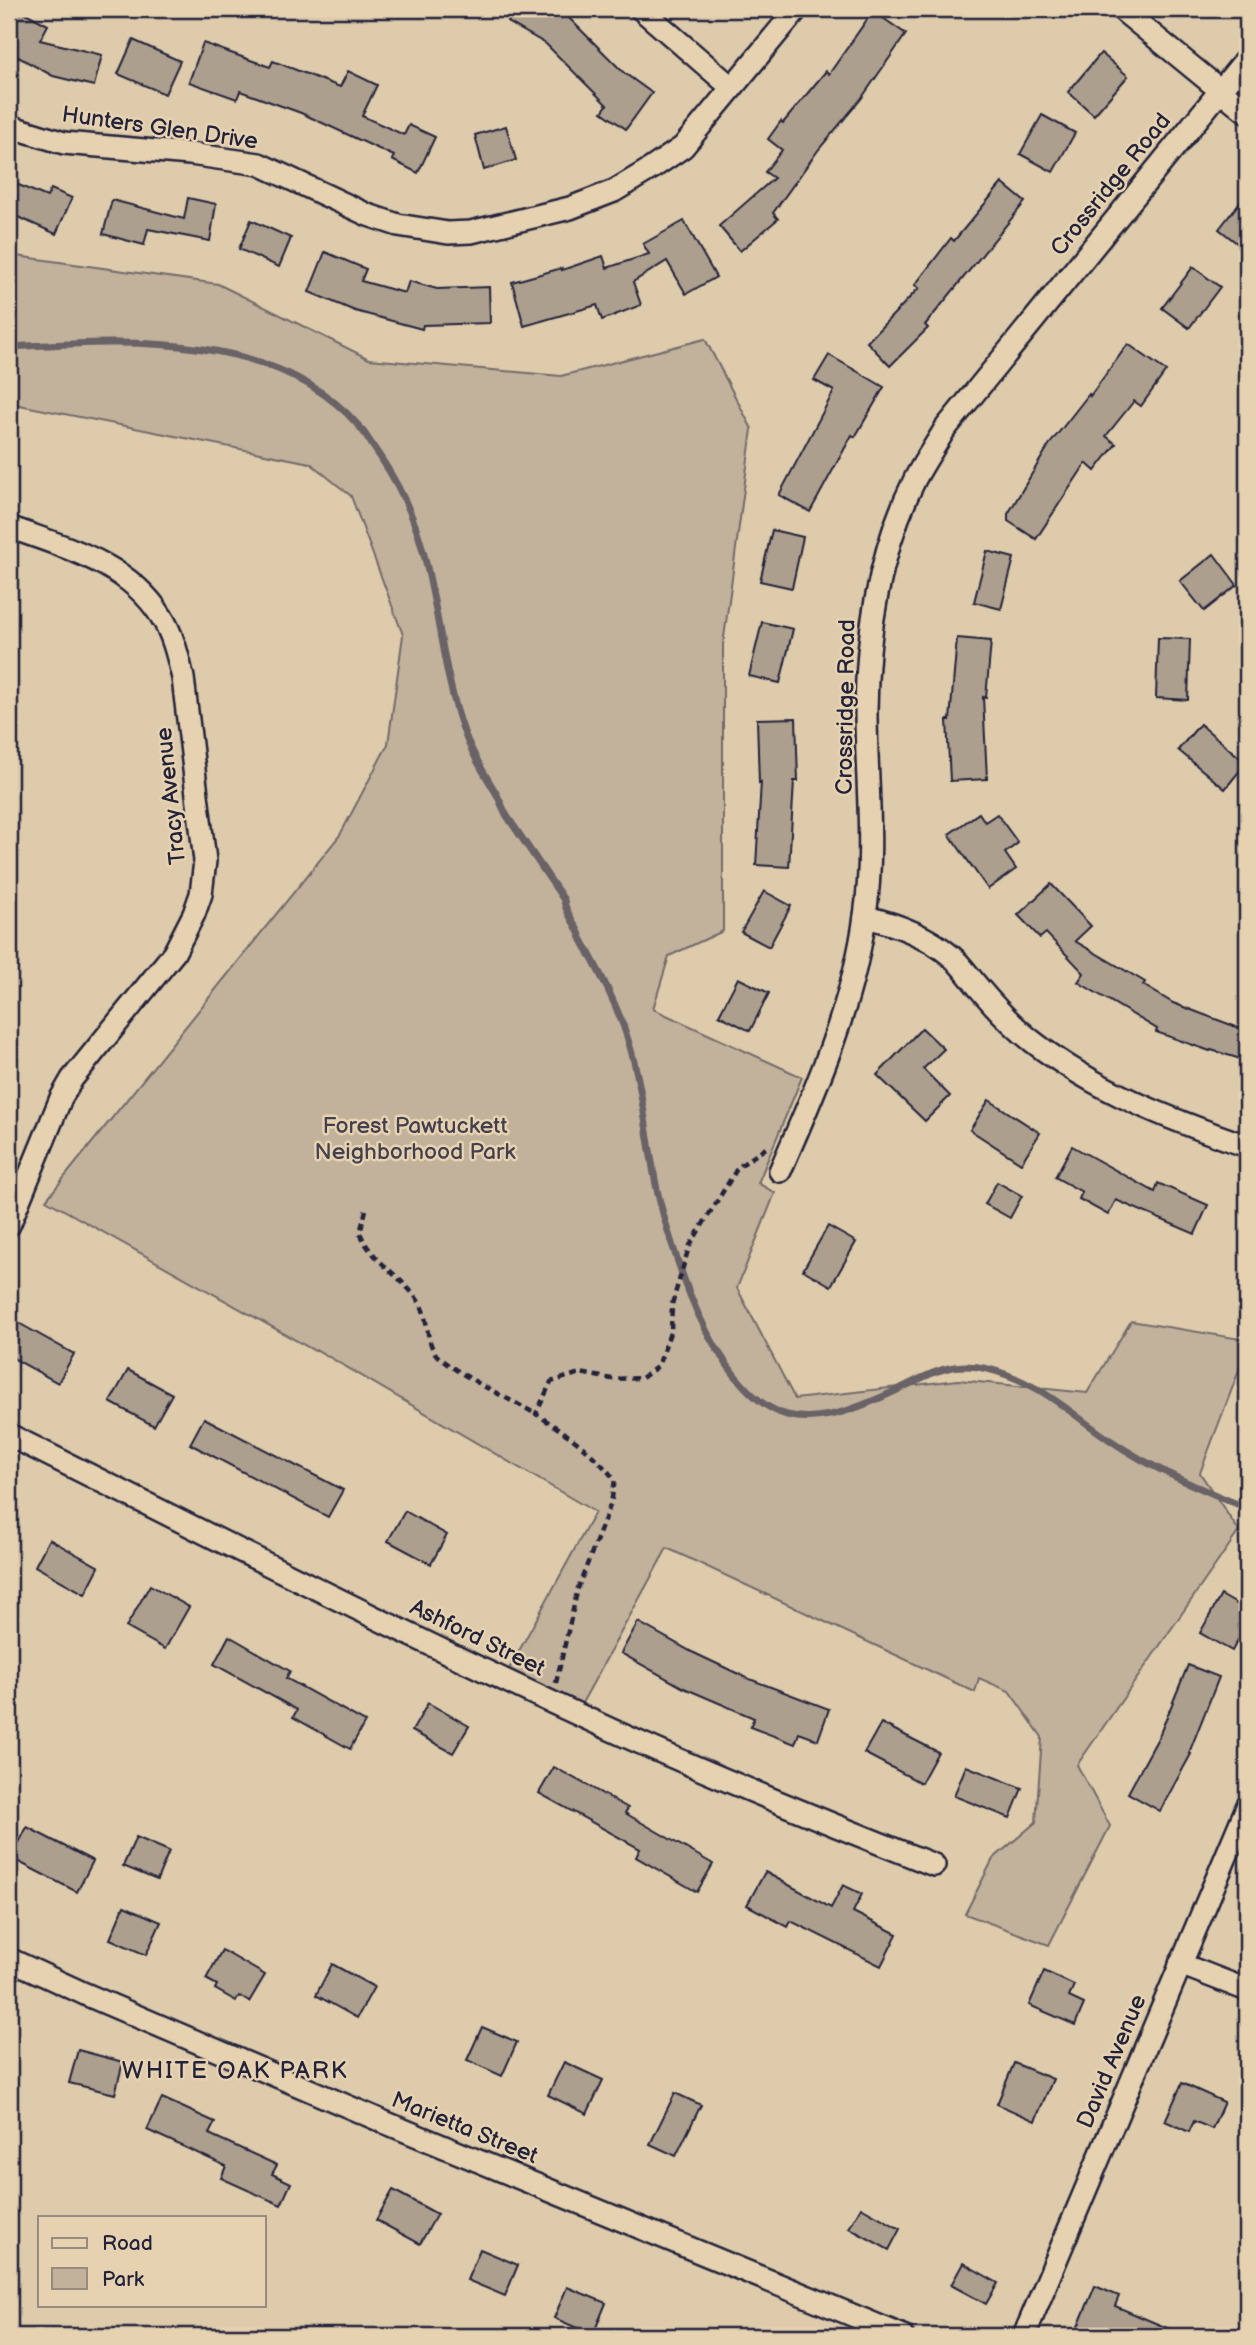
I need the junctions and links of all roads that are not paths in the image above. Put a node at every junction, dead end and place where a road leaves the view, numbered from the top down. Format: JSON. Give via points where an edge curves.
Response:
{"nodes":[{"id":1,"x":641,"y":9,"type":"edge"},
{"id":2,"x":797,"y":9,"type":"edge"},
{"id":3,"x":1121,"y":9,"type":"edge"},
{"id":4,"x":1247,"y":58,"type":"edge"},
{"id":5,"x":731,"y":88,"type":"junction"},
{"id":6,"x":1221,"y":90,"type":"junction"},
{"id":7,"x":1247,"y":112,"type":"edge"},
{"id":8,"x":9,"y":126,"type":"edge"},
{"id":9,"x":9,"y":527,"type":"edge"},
{"id":10,"x":865,"y":917,"type":"junction"},
{"id":11,"x":1247,"y":1146,"type":"edge"},
{"id":12,"x":780,"y":1171,"type":"dead end"},
{"id":13,"x":9,"y":1225,"type":"edge"},
{"id":14,"x":9,"y":1435,"type":"edge"},
{"id":15,"x":1247,"y":1807,"type":"edge"},
{"id":16,"x":934,"y":1865,"type":"dead end"},
{"id":17,"x":9,"y":1959,"type":"edge"},
{"id":18,"x":1180,"y":1964,"type":"junction"},
{"id":19,"x":1247,"y":1990,"type":"edge"},
{"id":20,"x":903,"y":2336,"type":"edge"},
{"id":21,"x":1024,"y":2336,"type":"edge"}],
"edges":[{"from":1,"to":5,"type":"street"},
{"from":2,"to":5,"type":"street","name":"Hunters Glen Drive"},
{"from":3,"to":6,"type":"street"},
{"from":4,"to":6,"type":"street","name":"Crossridge Road"},
{"from":5,"to":8,"type":"street","name":"Hunters Glen Drive","via":[[683,147],[614,191],[570,208],[471,232],[398,225],[259,164],[64,143]]},
{"from":6,"to":7,"type":"street"},
{"from":6,"to":10,"type":"street","name":"Crossridge Road","via":[[945,429],[899,514],[878,581],[868,652],[870,818]]},
{"from":9,"to":13,"type":"street","name":"Tracy Avenue","via":[[104,564],[147,597],[163,618],[183,678],[205,861],[201,894],[185,935],[66,1089]]},
{"from":10,"to":11,"type":"street","via":[[917,933],[942,949],[1031,1040],[1074,1071],[1133,1102]]},
{"from":10,"to":12,"type":"street","name":"Crossridge Road","via":[[843,1012]]},
{"from":14,"to":16,"type":"street","name":"Ashford Street","via":[[550,1701],[759,1795]]},
{"from":15,"to":18,"type":"street","name":"David Avenue"},
{"from":17,"to":20,"type":"street","name":"Marietta Street","via":[[384,2122]]},
{"from":18,"to":19,"type":"street"},
{"from":18,"to":21,"type":"street","name":"David Avenue"}]}
